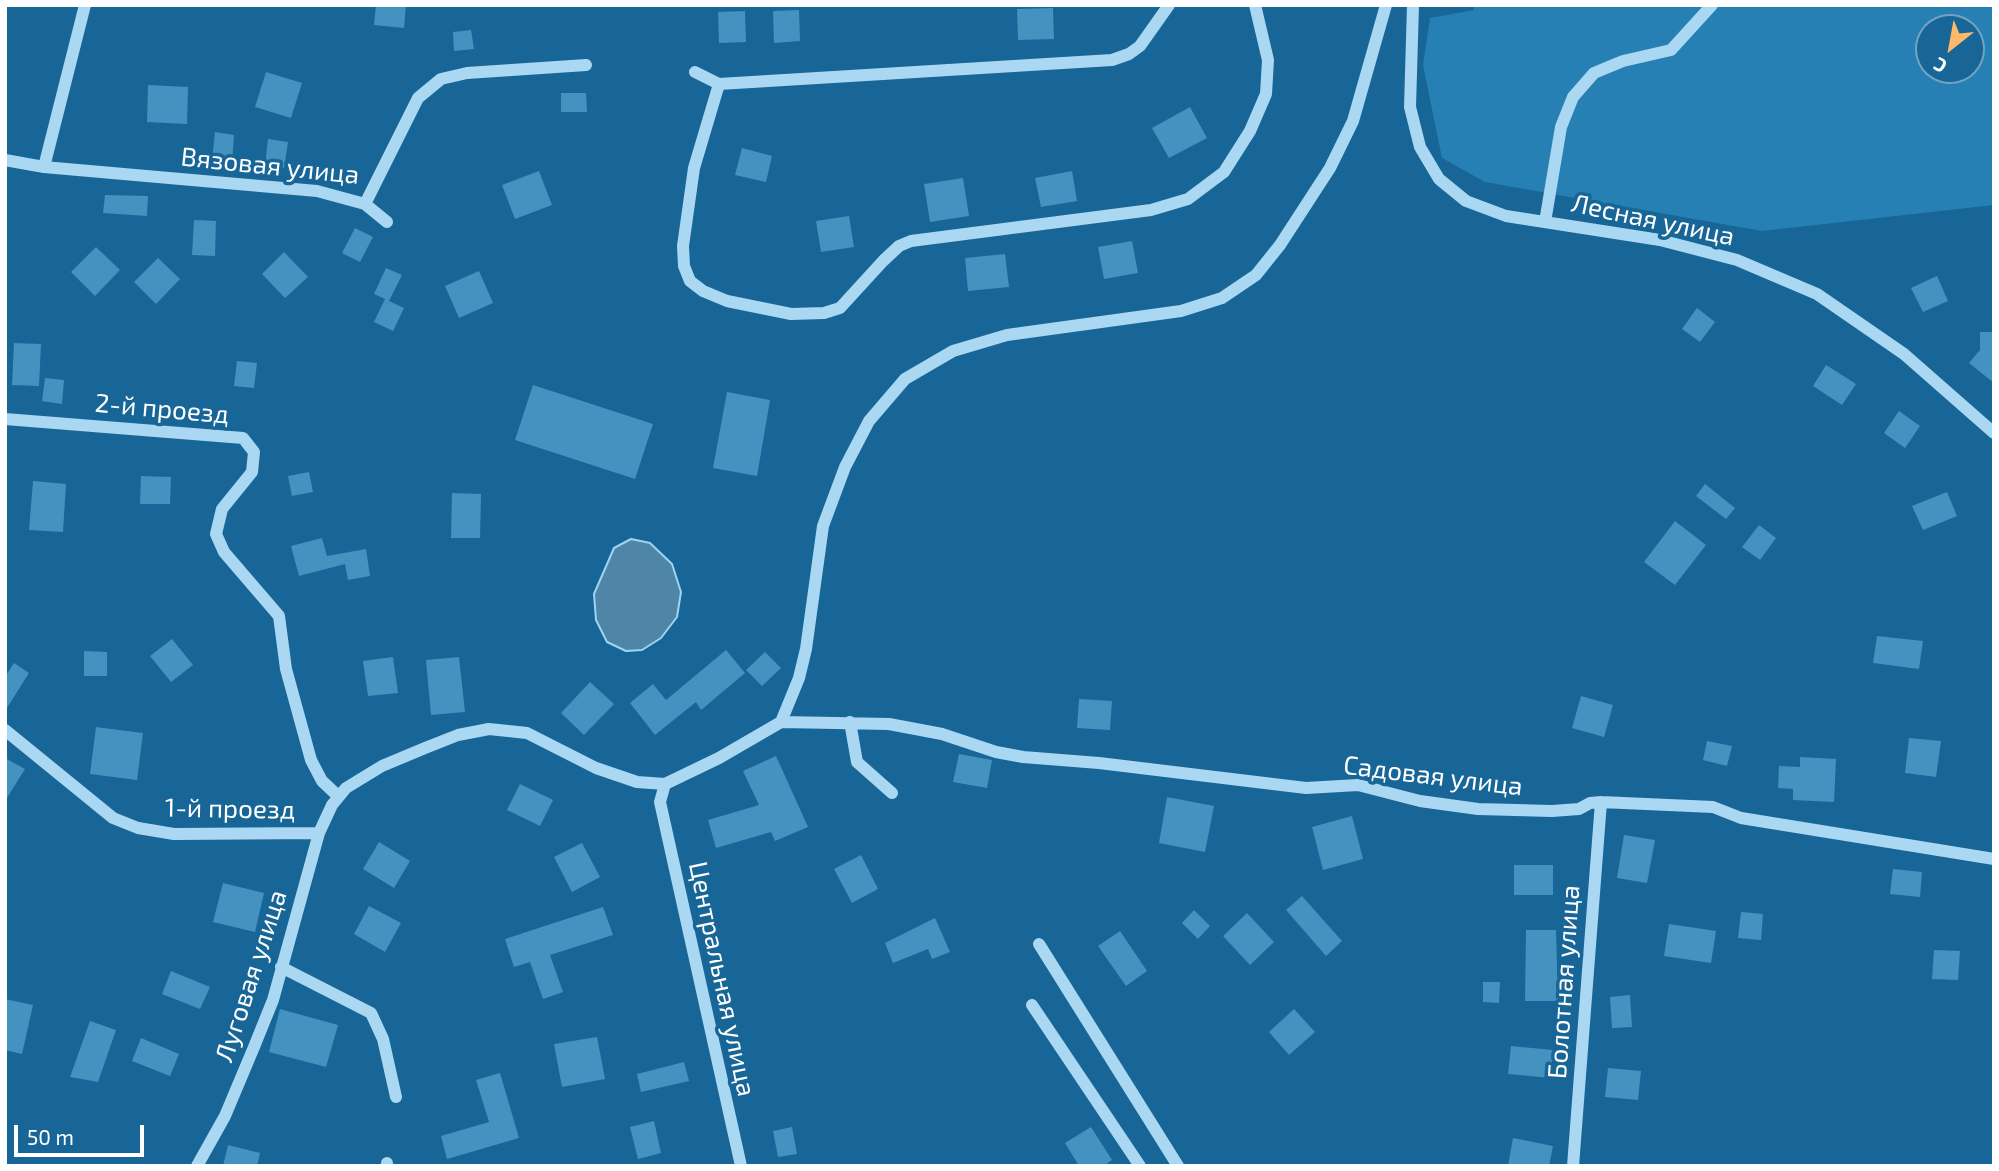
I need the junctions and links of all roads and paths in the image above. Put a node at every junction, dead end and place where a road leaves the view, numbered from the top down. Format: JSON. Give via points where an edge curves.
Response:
{"nodes":[{"id":1,"x":85,"y":5,"type":"edge"},
{"id":2,"x":1169,"y":5,"type":"edge"},
{"id":3,"x":1255,"y":5,"type":"edge"},
{"id":4,"x":1386,"y":5,"type":"edge"},
{"id":5,"x":1412,"y":5,"type":"edge"},
{"id":6,"x":1712,"y":5,"type":"edge"},
{"id":7,"x":586,"y":65,"type":"dead end"},
{"id":8,"x":695,"y":72,"type":"dead end"},
{"id":9,"x":719,"y":84,"type":"junction"},
{"id":10,"x":5,"y":160,"type":"edge"},
{"id":11,"x":44,"y":167,"type":"junction"},
{"id":12,"x":365,"y":204,"type":"junction"},
{"id":13,"x":387,"y":222,"type":"dead end"},
{"id":14,"x":1545,"y":222,"type":"junction"},
{"id":15,"x":5,"y":419,"type":"edge"},
{"id":16,"x":1994,"y":433,"type":"edge"},
{"id":17,"x":781,"y":722,"type":"junction"},
{"id":18,"x":850,"y":722,"type":"junction"},
{"id":19,"x":5,"y":730,"type":"edge"},
{"id":20,"x":665,"y":784,"type":"junction"},
{"id":21,"x":892,"y":793,"type":"dead end"},
{"id":22,"x":338,"y":796,"type":"junction"},
{"id":23,"x":1601,"y":802,"type":"junction"},
{"id":24,"x":319,"y":833,"type":"junction"},
{"id":25,"x":1994,"y":859,"type":"edge"},
{"id":26,"x":1039,"y":944,"type":"dead end"},
{"id":27,"x":281,"y":968,"type":"junction"},
{"id":28,"x":1032,"y":1005,"type":"dead end"},
{"id":29,"x":397,"y":1097,"type":"dead end"},
{"id":30,"x":197,"y":1166,"type":"edge"},
{"id":31,"x":741,"y":1166,"type":"edge"},
{"id":32,"x":1140,"y":1166,"type":"edge"},
{"id":33,"x":1178,"y":1166,"type":"edge"},
{"id":34,"x":1573,"y":1166,"type":"edge"}],
"edges":[{"from":1,"to":11,"type":"street"},
{"from":2,"to":9,"type":"street","via":[[1140,46],[1112,60]]},
{"from":3,"to":9,"type":"street","via":[[1268,60],[1266,94],[1224,172],[1188,199],[1151,210],[911,241],[899,246],[839,308],[824,313],[791,314],[727,301],[690,281],[683,246],[694,168]]},
{"from":4,"to":17,"type":"street","via":[[1353,121],[1330,168],[1255,275],[1222,298],[1181,312],[1007,335],[953,351],[905,379],[869,421],[822,526],[806,649]]},
{"from":5,"to":14,"type":"street","name":"Лесная улица","via":[[1410,107],[1420,148],[1439,179],[1466,201],[1506,216]]},
{"from":6,"to":14,"type":"street","via":[[1671,50],[1594,73],[1573,97],[1561,127]]},
{"from":7,"to":12,"type":"street","name":"Вязовая улица","via":[[441,79],[418,98]]},
{"from":8,"to":9,"type":"street"},
{"from":10,"to":11,"type":"street","name":"Вязовая улица"},
{"from":11,"to":12,"type":"street","name":"Вязовая улица","via":[[317,191]]},
{"from":12,"to":13,"type":"street"},
{"from":14,"to":16,"type":"street","name":"Лесная улица","via":[[1660,240],[1737,260],[1817,294],[1904,354]]},
{"from":15,"to":22,"type":"street","name":"2-й проезд","via":[[243,438],[254,452],[252,472],[222,509],[216,534],[224,552],[279,616],[286,669],[311,760],[322,781]]},
{"from":17,"to":18,"type":"street","name":"Садовая улица"},
{"from":17,"to":20,"type":"street"},
{"from":18,"to":21,"type":"street","via":[[857,762]]},
{"from":18,"to":23,"type":"street","name":"Садовая улица","via":[[942,734],[1023,757],[1306,788],[1357,785],[1478,809],[1552,811]]},
{"from":19,"to":24,"type":"street","name":"1-й проезд","via":[[113,818],[138,828],[174,834]]},
{"from":20,"to":22,"type":"street","via":[[637,782],[596,768],[527,733],[489,729],[458,735],[382,766]]},
{"from":20,"to":31,"type":"street","name":"Центральная улица","via":[[660,802]]},
{"from":22,"to":24,"type":"street","name":"Луговая улица"},
{"from":23,"to":25,"type":"street","name":"Садовая улица","via":[[1713,807],[1741,818]]},
{"from":23,"to":34,"type":"street","name":"Болотная улица"},
{"from":24,"to":27,"type":"street","name":"Луговая улица"},
{"from":26,"to":33,"type":"street"},
{"from":27,"to":29,"type":"street","via":[[371,1013]]},
{"from":27,"to":30,"type":"street","name":"Луговая улица","via":[[240,1082]]},
{"from":28,"to":32,"type":"street"}]}
